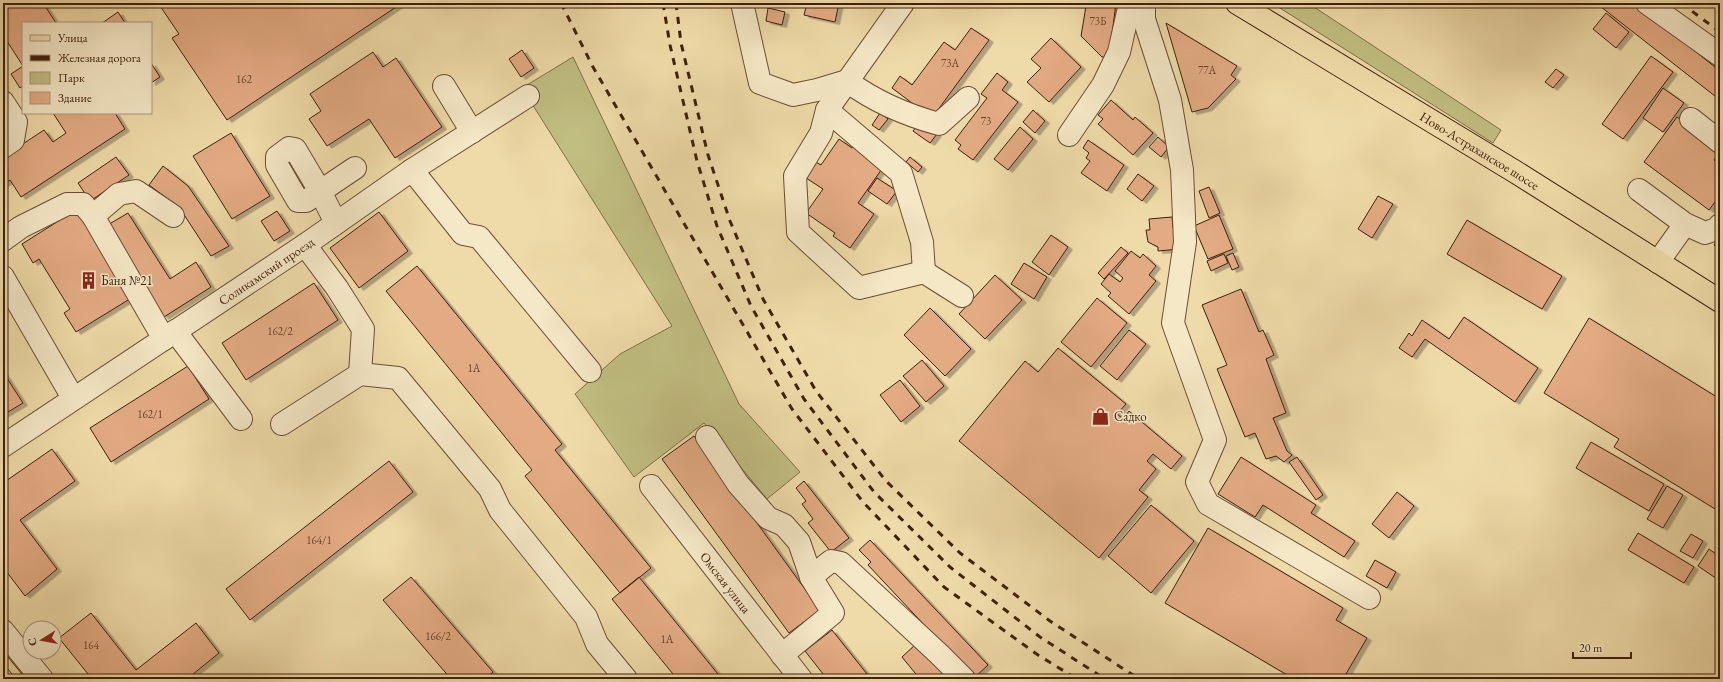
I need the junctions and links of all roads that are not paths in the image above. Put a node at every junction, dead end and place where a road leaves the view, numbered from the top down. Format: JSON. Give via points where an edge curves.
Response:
{"nodes":[{"id":1,"x":742,"y":3,"type":"edge"},
{"id":2,"x":903,"y":3,"type":"edge"},
{"id":3,"x":1133,"y":3,"type":"edge"},
{"id":4,"x":1144,"y":3,"type":"edge"},
{"id":5,"x":1237,"y":3,"type":"edge"},
{"id":6,"x":1647,"y":3,"type":"edge"},
{"id":7,"x":1720,"y":55,"type":"edge"},
{"id":8,"x":847,"y":80,"type":"junction"},
{"id":9,"x":444,"y":86,"type":"dead end"},
{"id":10,"x":528,"y":96,"type":"dead end"},
{"id":11,"x":968,"y":98,"type":"dead end"},
{"id":12,"x":3,"y":102,"type":"edge"},
{"id":13,"x":827,"y":110,"type":"junction"},
{"id":14,"x":1692,"y":119,"type":"dead end"},
{"id":15,"x":472,"y":132,"type":"junction"},
{"id":16,"x":1069,"y":135,"type":"dead end"},
{"id":17,"x":1720,"y":142,"type":"edge"},
{"id":18,"x":3,"y":147,"type":"edge"},
{"id":19,"x":355,"y":168,"type":"dead end"},
{"id":20,"x":412,"y":170,"type":"junction"},
{"id":21,"x":1639,"y":190,"type":"dead end"},
{"id":22,"x":93,"y":216,"type":"junction"},
{"id":23,"x":173,"y":216,"type":"dead end"},
{"id":24,"x":336,"y":223,"type":"junction"},
{"id":25,"x":1685,"y":224,"type":"junction"},
{"id":26,"x":1720,"y":226,"type":"edge"},
{"id":27,"x":3,"y":240,"type":"edge"},
{"id":28,"x":305,"y":245,"type":"junction"},
{"id":29,"x":1658,"y":262,"type":"junction"},
{"id":30,"x":924,"y":272,"type":"junction"},
{"id":31,"x":3,"y":277,"type":"edge"},
{"id":32,"x":962,"y":296,"type":"dead end"},
{"id":33,"x":1720,"y":300,"type":"edge"},
{"id":34,"x":169,"y":335,"type":"junction"},
{"id":35,"x":590,"y":371,"type":"dead end"},
{"id":36,"x":360,"y":374,"type":"junction"},
{"id":37,"x":73,"y":398,"type":"junction"},
{"id":38,"x":241,"y":419,"type":"dead end"},
{"id":39,"x":282,"y":424,"type":"dead end"},
{"id":40,"x":707,"y":437,"type":"dead end"},
{"id":41,"x":3,"y":446,"type":"edge"},
{"id":42,"x":651,"y":486,"type":"dead end"},
{"id":43,"x":810,"y":577,"type":"junction"},
{"id":44,"x":1369,"y":598,"type":"dead end"},
{"id":45,"x":3,"y":631,"type":"edge"},
{"id":46,"x":782,"y":655,"type":"junction"},
{"id":47,"x":42,"y":679,"type":"edge"},
{"id":48,"x":626,"y":679,"type":"edge"},
{"id":49,"x":801,"y":679,"type":"edge"},
{"id":50,"x":964,"y":679,"type":"edge"}],
"edges":[{"from":1,"to":8,"type":"street","via":[[760,83],[793,95]]},
{"from":2,"to":8,"type":"street"},
{"from":3,"to":16,"type":"street","via":[[1129,8],[1119,52],[1103,86]]},
{"from":4,"to":44,"type":"street","via":[[1144,19],[1170,100],[1182,170],[1185,242],[1173,323],[1215,440],[1197,482],[1208,504]]},
{"from":5,"to":29,"type":"main road","name":"Ново-Астраханское шоссе"},
{"from":6,"to":7,"type":"street"},
{"from":8,"to":11,"type":"street","via":[[865,94],[914,117],[939,124]]},
{"from":8,"to":13,"type":"street"},
{"from":9,"to":15,"type":"street"},
{"from":10,"to":15,"type":"street","name":"Соликамский проезд"},
{"from":12,"to":18,"type":"street","via":[[16,122],[13,140]]},
{"from":13,"to":30,"type":"street","via":[[901,173],[922,242]]},
{"from":13,"to":30,"type":"street","via":[[821,133],[795,176],[798,232],[859,288]]},
{"from":14,"to":17,"type":"street"},
{"from":15,"to":20,"type":"street","name":"Соликамский проезд"},
{"from":19,"to":24,"type":"street","via":[[320,191]]},
{"from":20,"to":24,"type":"street","name":"Соликамский проезд"},
{"from":20,"to":35,"type":"street","via":[[463,234],[479,237]]},
{"from":21,"to":25,"type":"street"},
{"from":22,"to":23,"type":"street","via":[[119,194],[136,191]]},
{"from":22,"to":27,"type":"street","via":[[83,204],[68,204],[21,227]]},
{"from":22,"to":34,"type":"street"},
{"from":24,"to":28,"type":"street","name":"Соликамский проезд"},
{"from":25,"to":26,"type":"street","via":[[1705,233]]},
{"from":25,"to":29,"type":"street"},
{"from":28,"to":34,"type":"street","name":"Соликамский проезд"},
{"from":28,"to":36,"type":"street","via":[[364,329]]},
{"from":29,"to":33,"type":"main road","name":"Ново-Астраханское шоссе"},
{"from":30,"to":32,"type":"street"},
{"from":31,"to":37,"type":"street"},
{"from":34,"to":37,"type":"street","name":"Соликамский проезд"},
{"from":34,"to":38,"type":"street"},
{"from":36,"to":39,"type":"street"},
{"from":36,"to":48,"type":"street","via":[[398,378],[490,489],[500,510],[586,617],[597,644]]},
{"from":37,"to":41,"type":"street","name":"Соликамский проезд"},
{"from":40,"to":43,"type":"street","via":[[738,484],[768,518],[784,525],[798,542]]},
{"from":42,"to":46,"type":"street","name":"Омская улица"},
{"from":43,"to":46,"type":"street","via":[[833,613]]},
{"from":43,"to":50,"type":"street","via":[[831,561],[842,563]]},
{"from":45,"to":47,"type":"street"},
{"from":46,"to":49,"type":"street","name":"Омская улица"}]}
